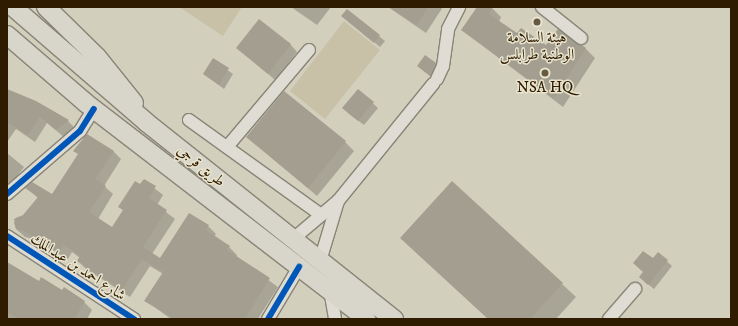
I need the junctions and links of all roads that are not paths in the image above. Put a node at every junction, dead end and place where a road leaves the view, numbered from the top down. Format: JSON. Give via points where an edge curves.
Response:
{"nodes":[{"id":1,"x":12,"y":7,"type":"edge"},
{"id":2,"x":46,"y":7,"type":"edge"},
{"id":3,"x":459,"y":7,"type":"edge"},
{"id":4,"x":542,"y":7,"type":"edge"},
{"id":5,"x":7,"y":35,"type":"edge"},
{"id":6,"x":581,"y":38,"type":"dead end"},
{"id":7,"x":7,"y":39,"type":"edge"},
{"id":8,"x":308,"y":50,"type":"dead end"},
{"id":9,"x":28,"y":54,"type":"junction"},
{"id":10,"x":94,"y":109,"type":"junction"},
{"id":11,"x":189,"y":120,"type":"dead end"},
{"id":12,"x":146,"y":122,"type":"junction"},
{"id":13,"x":227,"y":147,"type":"junction"},
{"id":14,"x":7,"y":194,"type":"edge"},
{"id":15,"x":338,"y":201,"type":"junction"},
{"id":16,"x":321,"y":215,"type":"junction"},
{"id":17,"x":7,"y":236,"type":"edge"},
{"id":18,"x":293,"y":239,"type":"junction"},
{"id":19,"x":320,"y":261,"type":"junction"},
{"id":20,"x":298,"y":267,"type":"junction"},
{"id":21,"x":635,"y":289,"type":"dead end"},
{"id":22,"x":330,"y":290,"type":"junction"},
{"id":23,"x":134,"y":319,"type":"edge"},
{"id":24,"x":268,"y":319,"type":"edge"},
{"id":25,"x":335,"y":319,"type":"edge"},
{"id":26,"x":366,"y":319,"type":"edge"},
{"id":27,"x":394,"y":319,"type":"edge"},
{"id":28,"x":609,"y":319,"type":"edge"}],
"edges":[{"from":1,"to":12,"type":"highway","name":"طريق قرجي"},
{"from":2,"to":12,"type":"highway","via":[[97,57],[124,89]]},
{"from":3,"to":15,"type":"street","via":[[448,29],[443,66],[435,82]]},
{"from":4,"to":6,"type":"street"},
{"from":5,"to":9,"type":"highway","name":"طريق قرجي"},
{"from":7,"to":9,"type":"highway"},
{"from":8,"to":13,"type":"street"},
{"from":9,"to":10,"type":"highway","name":"طريق قرجي"},
{"from":10,"to":14,"type":"street","via":[[80,131]]},
{"from":10,"to":20,"type":"highway","name":"طريق قرجي"},
{"from":11,"to":13,"type":"street"},
{"from":12,"to":18,"type":"highway","name":"طريق قرجي"},
{"from":13,"to":16,"type":"street"},
{"from":15,"to":16,"type":"street"},
{"from":15,"to":19,"type":"street"},
{"from":16,"to":18,"type":"street"},
{"from":17,"to":23,"type":"street","name":"شارع احمد بن عبدالملك"},
{"from":18,"to":19,"type":"highway","name":"طريق قرجي"},
{"from":19,"to":27,"type":"highway","name":"طريق قرجي"},
{"from":20,"to":22,"type":"highway","name":"طريق قرجي"},
{"from":20,"to":24,"type":"street"},
{"from":21,"to":28,"type":"street"},
{"from":22,"to":25,"type":"street"},
{"from":22,"to":26,"type":"highway","name":"طريق قرجي"}]}
